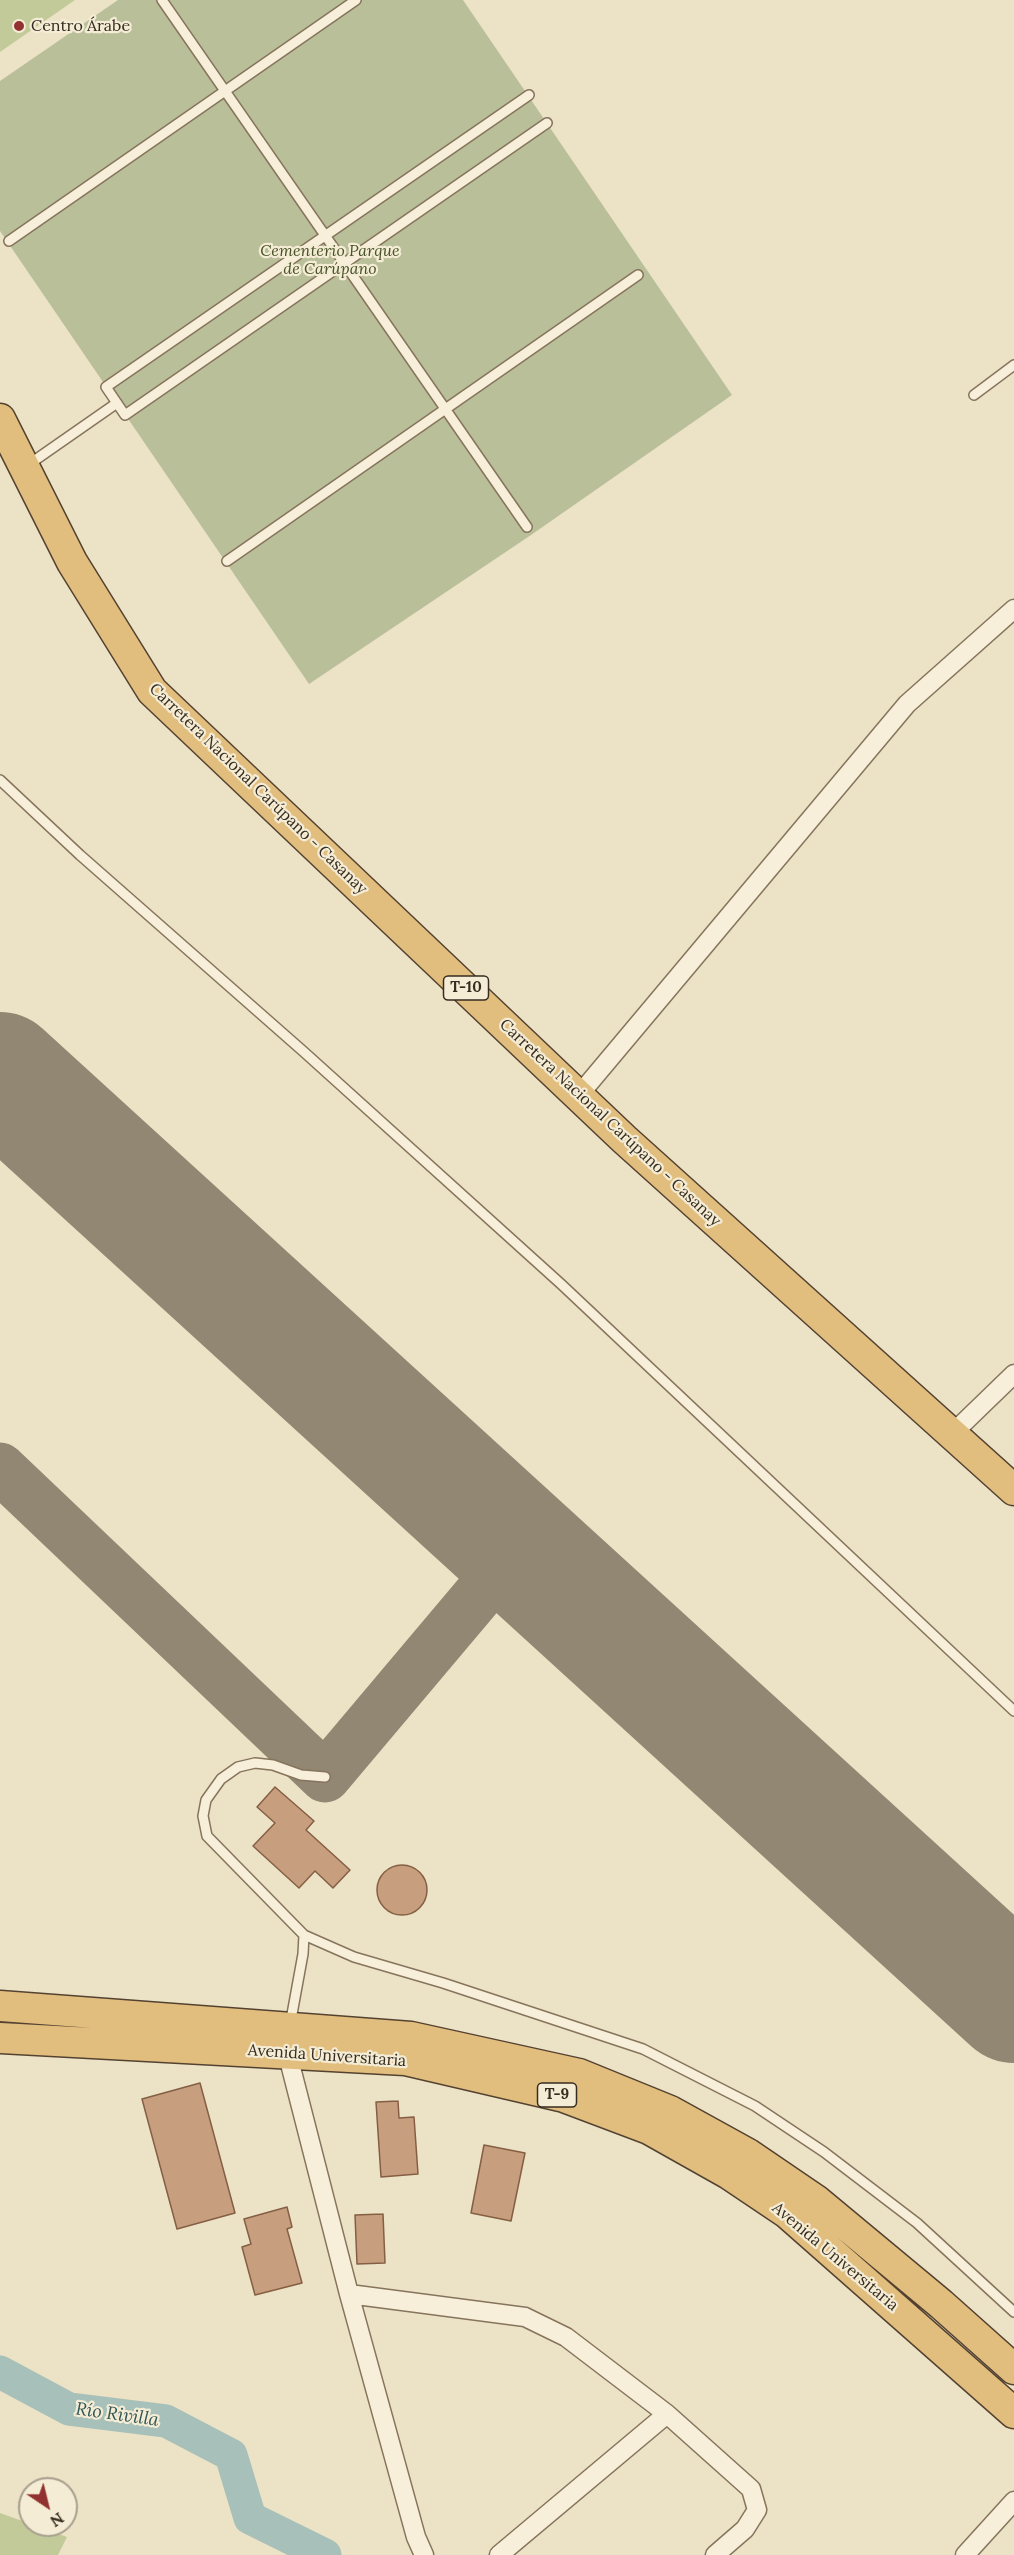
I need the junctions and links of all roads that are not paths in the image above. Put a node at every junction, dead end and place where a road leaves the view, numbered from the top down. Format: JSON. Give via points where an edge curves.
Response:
{"nodes":[{"id":1,"x":162,"y":0,"type":"edge"},
{"id":2,"x":356,"y":0,"type":"edge"},
{"id":3,"x":225,"y":92,"type":"junction"},
{"id":4,"x":529,"y":95,"type":"dead end"},
{"id":5,"x":547,"y":123,"type":"dead end"},
{"id":6,"x":325,"y":236,"type":"junction"},
{"id":7,"x":9,"y":241,"type":"dead end"},
{"id":8,"x":344,"y":264,"type":"junction"},
{"id":9,"x":638,"y":275,"type":"dead end"},
{"id":10,"x":1014,"y":365,"type":"edge"},
{"id":11,"x":974,"y":394,"type":"dead end"},
{"id":12,"x":117,"y":403,"type":"junction"},
{"id":13,"x":446,"y":411,"type":"junction"},
{"id":14,"x":0,"y":419,"type":"edge"},
{"id":15,"x":24,"y":467,"type":"junction"},
{"id":16,"x":527,"y":527,"type":"dead end"},
{"id":17,"x":227,"y":561,"type":"dead end"},
{"id":18,"x":1014,"y":609,"type":"edge"},
{"id":19,"x":0,"y":780,"type":"edge"},
{"id":20,"x":579,"y":1095,"type":"junction"},
{"id":21,"x":1014,"y":1374,"type":"edge"},
{"id":22,"x":952,"y":1434,"type":"junction"},
{"id":23,"x":1011,"y":1481,"type":"edge"},
{"id":24,"x":1014,"y":1711,"type":"edge"},
{"id":25,"x":325,"y":1777,"type":"dead end"},
{"id":26,"x":304,"y":1935,"type":"junction"},
{"id":27,"x":0,"y":2006,"type":"edge"},
{"id":28,"x":0,"y":2038,"type":"edge"},
{"id":29,"x":288,"y":2039,"type":"junction"},
{"id":30,"x":349,"y":2294,"type":"junction"},
{"id":31,"x":1014,"y":2312,"type":"edge"},
{"id":32,"x":1014,"y":2369,"type":"edge"},
{"id":33,"x":1014,"y":2413,"type":"edge"},
{"id":34,"x":667,"y":2415,"type":"junction"},
{"id":35,"x":1014,"y":2501,"type":"edge"},
{"id":36,"x":424,"y":2555,"type":"edge"},
{"id":37,"x":499,"y":2555,"type":"edge"},
{"id":38,"x":715,"y":2555,"type":"edge"},
{"id":39,"x":965,"y":2555,"type":"edge"}],
"edges":[{"from":1,"to":3,"type":"lane"},
{"from":2,"to":3,"type":"lane"},
{"from":3,"to":6,"type":"lane"},
{"from":3,"to":7,"type":"lane"},
{"from":4,"to":6,"type":"lane"},
{"from":5,"to":8,"type":"lane"},
{"from":6,"to":8,"type":"lane"},
{"from":6,"to":12,"type":"lane","via":[[106,387]]},
{"from":8,"to":12,"type":"lane","via":[[125,415]]},
{"from":8,"to":13,"type":"lane"},
{"from":9,"to":13,"type":"lane"},
{"from":10,"to":11,"type":"lane"},
{"from":12,"to":15,"type":"lane"},
{"from":13,"to":16,"type":"lane"},
{"from":13,"to":17,"type":"lane"},
{"from":14,"to":15,"type":"highway","name":"Carretera Nacional Carúpano - Casanay","number":"T-10"},
{"from":15,"to":20,"type":"highway","name":"Carretera Nacional Carúpano - Casanay","number":"T-10","via":[[72,562],[152,692]]},
{"from":18,"to":20,"type":"street","via":[[907,704]]},
{"from":19,"to":24,"type":"lane","via":[[561,1284]]},
{"from":20,"to":22,"type":"highway","name":"Carretera Nacional Carúpano - Casanay","number":"T-10"},
{"from":21,"to":22,"type":"street"},
{"from":22,"to":23,"type":"highway","name":"Carretera Nacional Carúpano - Casanay","number":"T-10"},
{"from":25,"to":26,"type":"lane","via":[[273,1765],[255,1763],[238,1767],[221,1779],[206,1800],[203,1816],[207,1836]]},
{"from":26,"to":29,"type":"lane"},
{"from":26,"to":31,"type":"lane","via":[[354,1957],[644,2049],[755,2106],[824,2152],[917,2223]]},
{"from":27,"to":29,"type":"highway","name":"Avenida Universitaria","number":"T-9"},
{"from":28,"to":29,"type":"highway","name":"Avenida Universitaria","number":"T-9"},
{"from":29,"to":30,"type":"street"},
{"from":29,"to":32,"type":"highway","name":"Avenida Universitaria","number":"T-9","via":[[411,2037],[579,2074],[670,2111],[748,2154],[817,2201]]},
{"from":29,"to":33,"type":"highway","name":"Avenida Universitaria","number":"T-9","via":[[405,2060],[564,2097],[649,2129],[787,2212]]},
{"from":30,"to":34,"type":"street","via":[[525,2317],[566,2337]]},
{"from":30,"to":36,"type":"street"},
{"from":34,"to":37,"type":"street"},
{"from":34,"to":38,"type":"street","via":[[751,2489],[757,2510],[745,2529]]},
{"from":35,"to":39,"type":"street"}]}
